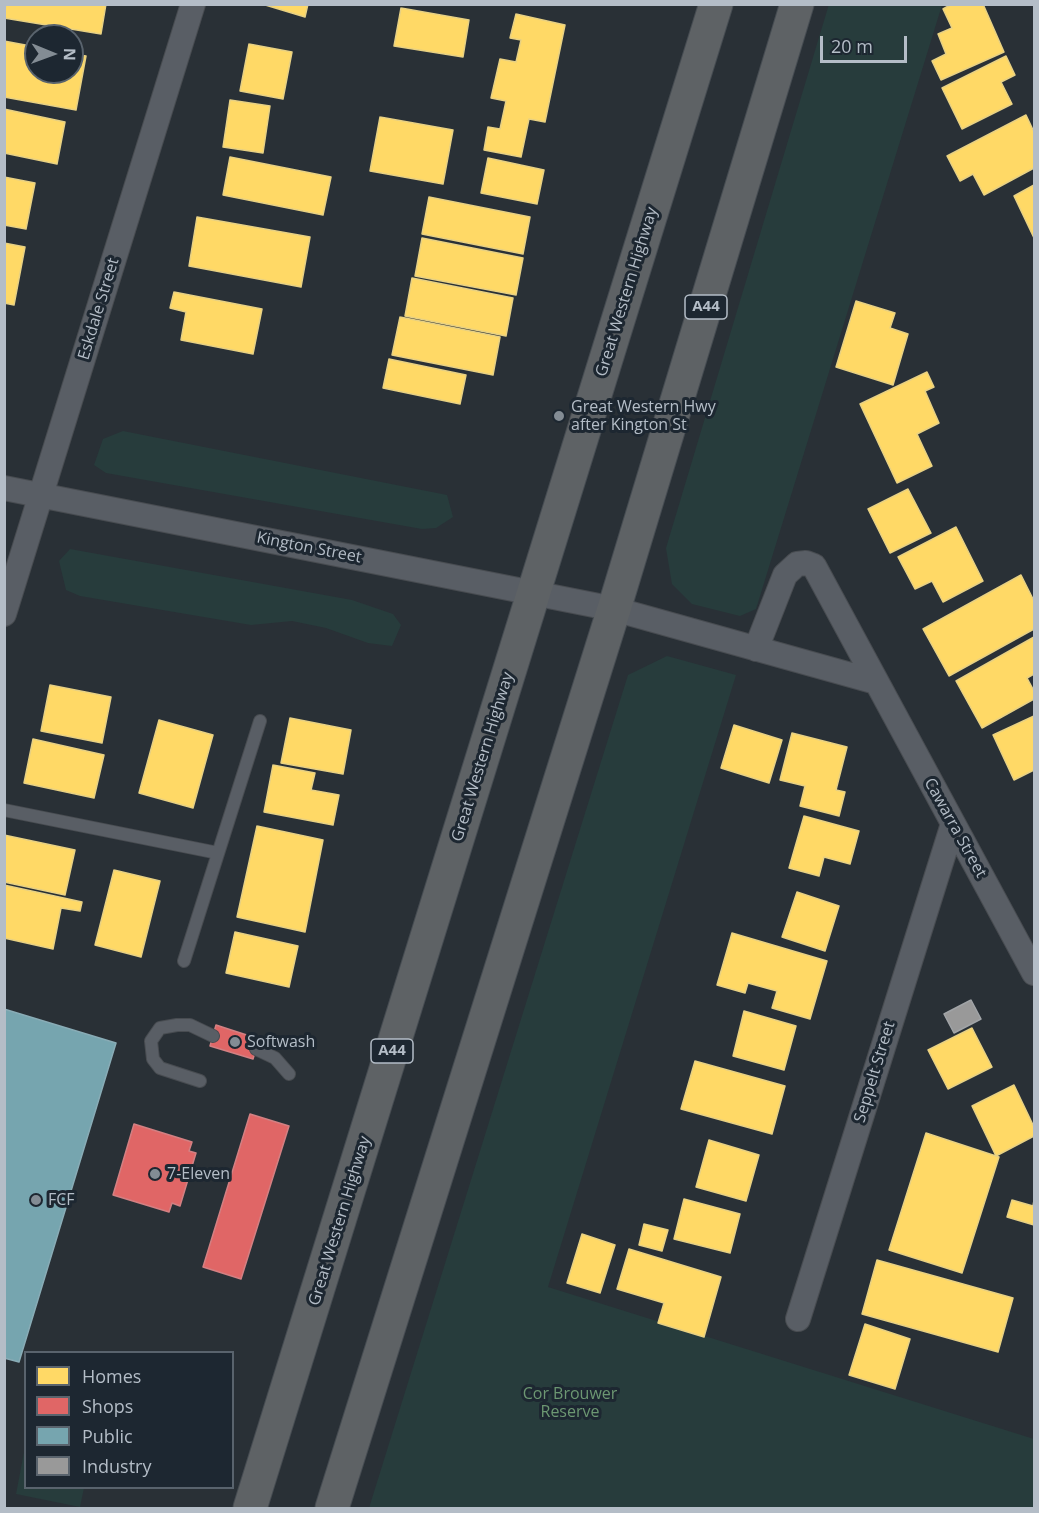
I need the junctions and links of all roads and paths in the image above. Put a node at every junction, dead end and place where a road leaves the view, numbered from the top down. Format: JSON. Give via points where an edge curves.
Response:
{"nodes":[{"id":1,"x":193,"y":4,"type":"edge"},
{"id":2,"x":716,"y":4,"type":"edge"},
{"id":3,"x":798,"y":4,"type":"edge"},
{"id":4,"x":4,"y":488,"type":"edge"},
{"id":5,"x":41,"y":496,"type":"junction"},
{"id":6,"x":533,"y":592,"type":"junction"},
{"id":7,"x":614,"y":609,"type":"junction"},
{"id":8,"x":4,"y":614,"type":"edge"},
{"id":9,"x":756,"y":649,"type":"junction"},
{"id":10,"x":876,"y":682,"type":"junction"},
{"id":11,"x":260,"y":721,"type":"dead end"},
{"id":12,"x":4,"y":810,"type":"edge"},
{"id":13,"x":953,"y":824,"type":"junction"},
{"id":14,"x":219,"y":852,"type":"junction"},
{"id":15,"x":184,"y":961,"type":"dead end"},
{"id":16,"x":1035,"y":973,"type":"edge"},
{"id":17,"x":213,"y":1036,"type":"dead end"},
{"id":18,"x":256,"y":1049,"type":"dead end"},
{"id":19,"x":289,"y":1074,"type":"dead end"},
{"id":20,"x":200,"y":1081,"type":"dead end"},
{"id":21,"x":798,"y":1319,"type":"dead end"},
{"id":22,"x":250,"y":1509,"type":"edge"},
{"id":23,"x":332,"y":1509,"type":"edge"}],
"edges":[{"from":1,"to":5,"type":"street","name":"Eskdale Street"},
{"from":2,"to":6,"type":"highway","name":"Great Western Highway","number":"A44"},
{"from":3,"to":7,"type":"highway","number":"A44"},
{"from":4,"to":5,"type":"street","name":"Kington Street"},
{"from":5,"to":6,"type":"street","name":"Kington Street"},
{"from":5,"to":8,"type":"street","name":"Eskdale Street"},
{"from":6,"to":7,"type":"street","name":"Kington Street"},
{"from":6,"to":22,"type":"highway","name":"Great Western Highway","number":"A44"},
{"from":7,"to":9,"type":"street"},
{"from":7,"to":23,"type":"highway","number":"A44"},
{"from":9,"to":10,"type":"street"},
{"from":9,"to":10,"type":"street","name":"Cawarra Street","via":[[785,575],[797,564],[806,563],[821,575]]},
{"from":10,"to":13,"type":"street","name":"Cawarra Street"},
{"from":11,"to":14,"type":"lane"},
{"from":12,"to":14,"type":"lane"},
{"from":13,"to":16,"type":"street","name":"Cawarra Street"},
{"from":13,"to":21,"type":"street","name":"Seppelt Street"},
{"from":14,"to":15,"type":"lane"},
{"from":17,"to":20,"type":"lane","via":[[190,1025],[177,1025],[160,1028],[151,1041],[153,1059],[160,1068]]},
{"from":18,"to":19,"type":"lane","via":[[275,1058]]}]}
